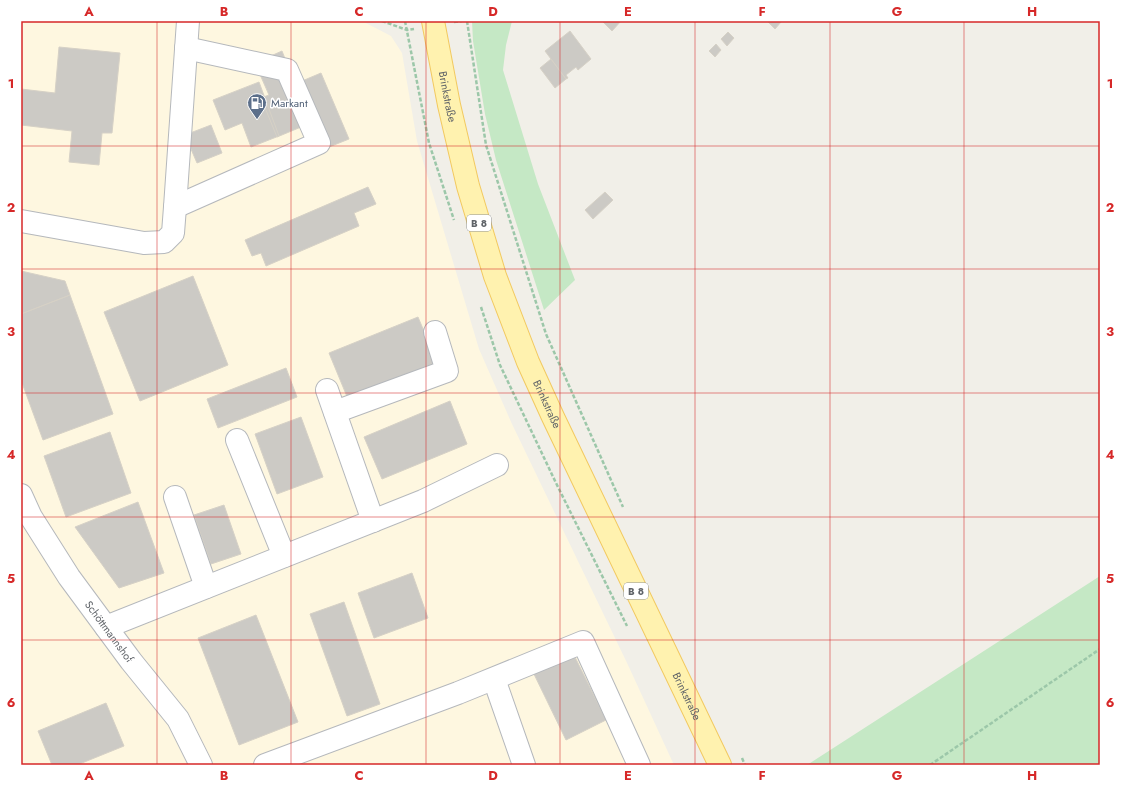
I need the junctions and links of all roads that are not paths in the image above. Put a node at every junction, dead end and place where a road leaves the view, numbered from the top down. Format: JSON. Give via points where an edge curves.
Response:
{"nodes":[{"id":1,"x":188,"y":21,"type":"edge"},
{"id":2,"x":433,"y":21,"type":"edge"},
{"id":3,"x":186,"y":48,"type":"junction"},
{"id":4,"x":175,"y":207,"type":"junction"},
{"id":5,"x":21,"y":221,"type":"edge"},
{"id":6,"x":435,"y":332,"type":"dead end"},
{"id":7,"x":327,"y":390,"type":"dead end"},
{"id":8,"x":335,"y":412,"type":"junction"},
{"id":9,"x":237,"y":440,"type":"dead end"},
{"id":10,"x":497,"y":465,"type":"dead end"},
{"id":11,"x":21,"y":495,"type":"edge"},
{"id":12,"x":175,"y":497,"type":"dead end"},
{"id":13,"x":374,"y":520,"type":"junction"},
{"id":14,"x":284,"y":556,"type":"junction"},
{"id":15,"x":206,"y":587,"type":"junction"},
{"id":16,"x":106,"y":627,"type":"junction"},
{"id":17,"x":494,"y":679,"type":"junction"},
{"id":18,"x":201,"y":765,"type":"edge"},
{"id":19,"x":265,"y":765,"type":"edge"},
{"id":20,"x":524,"y":765,"type":"edge"},
{"id":21,"x":639,"y":765,"type":"edge"},
{"id":22,"x":720,"y":765,"type":"edge"}],
"edges":[{"from":1,"to":3,"type":"street"},
{"from":2,"to":22,"type":"main road","name":"Brinkstraße","number":"B 8","via":[[468,186],[495,276],[528,362]]},
{"from":3,"to":4,"type":"street"},
{"from":3,"to":4,"type":"street","via":[[287,70],[319,143]]},
{"from":4,"to":5,"type":"street","via":[[173,233],[164,242],[144,243]]},
{"from":6,"to":8,"type":"street","via":[[447,371]]},
{"from":7,"to":8,"type":"street"},
{"from":8,"to":13,"type":"street"},
{"from":9,"to":14,"type":"street"},
{"from":10,"to":13,"type":"street","via":[[423,501]]},
{"from":11,"to":16,"type":"street","name":"Schöttmannshof","via":[[31,517],[69,577]]},
{"from":12,"to":15,"type":"street"},
{"from":13,"to":14,"type":"street"},
{"from":14,"to":15,"type":"street"},
{"from":15,"to":16,"type":"street"},
{"from":16,"to":18,"type":"street","name":"Schöttmannshof","via":[[178,719]]},
{"from":17,"to":19,"type":"street"},
{"from":17,"to":20,"type":"street"},
{"from":17,"to":21,"type":"street","via":[[584,642]]}]}
